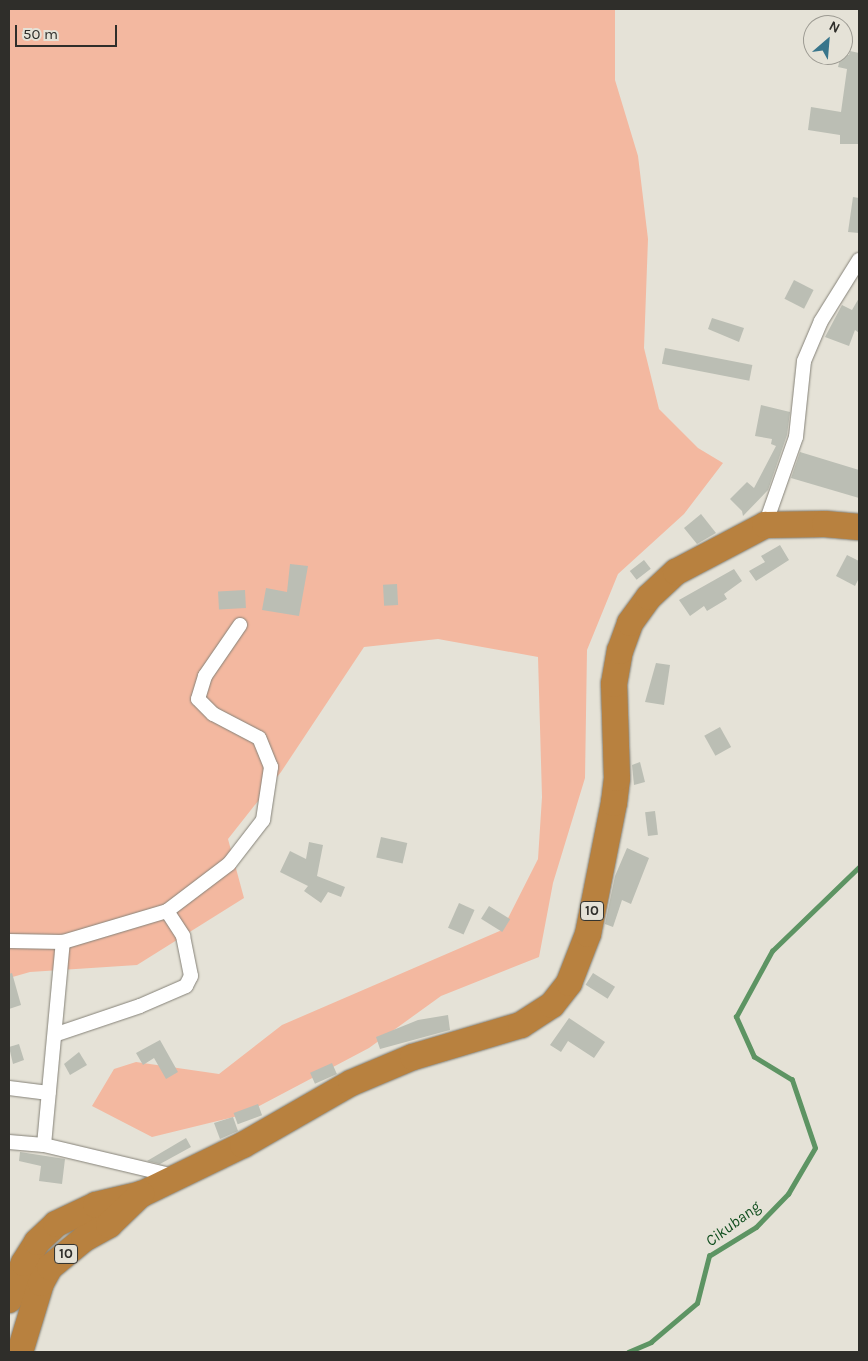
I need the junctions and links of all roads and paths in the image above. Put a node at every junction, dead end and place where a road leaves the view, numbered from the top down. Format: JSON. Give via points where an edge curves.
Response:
{"nodes":[{"id":1,"x":859,"y":260,"type":"edge"},
{"id":2,"x":765,"y":525,"type":"junction"},
{"id":3,"x":859,"y":528,"type":"edge"},
{"id":4,"x":240,"y":625,"type":"dead end"},
{"id":5,"x":167,"y":911,"type":"junction"},
{"id":6,"x":9,"y":941,"type":"edge"},
{"id":7,"x":63,"y":942,"type":"junction"},
{"id":8,"x":57,"y":1034,"type":"junction"},
{"id":9,"x":9,"y":1088,"type":"edge"},
{"id":10,"x":48,"y":1093,"type":"junction"},
{"id":11,"x":9,"y":1142,"type":"edge"},
{"id":12,"x":44,"y":1145,"type":"junction"},
{"id":13,"x":177,"y":1177,"type":"junction"},
{"id":14,"x":142,"y":1194,"type":"junction"},
{"id":15,"x":9,"y":1300,"type":"edge"},
{"id":16,"x":22,"y":1345,"type":"edge"}],
"edges":[{"from":1,"to":2,"type":"street","via":[[821,320],[804,361],[796,437]]},
{"from":2,"to":3,"type":"highway","number":"10","via":[[825,524]]},
{"from":2,"to":13,"type":"highway","number":"10","via":[[676,572],[649,597],[630,623],[620,651],[614,684],[618,778],[588,934],[569,983],[552,1005],[521,1025],[413,1057],[351,1084],[243,1145]]},
{"from":4,"to":5,"type":"street","via":[[205,676],[198,699],[214,714],[259,738],[272,767],[263,820],[229,864]]},
{"from":5,"to":7,"type":"street"},
{"from":5,"to":8,"type":"street","via":[[183,936],[191,976],[186,986],[140,1006]]},
{"from":6,"to":7,"type":"street"},
{"from":7,"to":8,"type":"street"},
{"from":8,"to":10,"type":"street"},
{"from":9,"to":10,"type":"street"},
{"from":10,"to":12,"type":"street"},
{"from":11,"to":12,"type":"street"},
{"from":12,"to":13,"type":"street"},
{"from":13,"to":14,"type":"highway","number":"10"},
{"from":14,"to":15,"type":"highway","number":"10","via":[[96,1205],[56,1224],[37,1242],[24,1263]]},
{"from":14,"to":16,"type":"highway","number":"10","via":[[109,1225],[84,1239],[50,1267],[41,1283]]}]}
